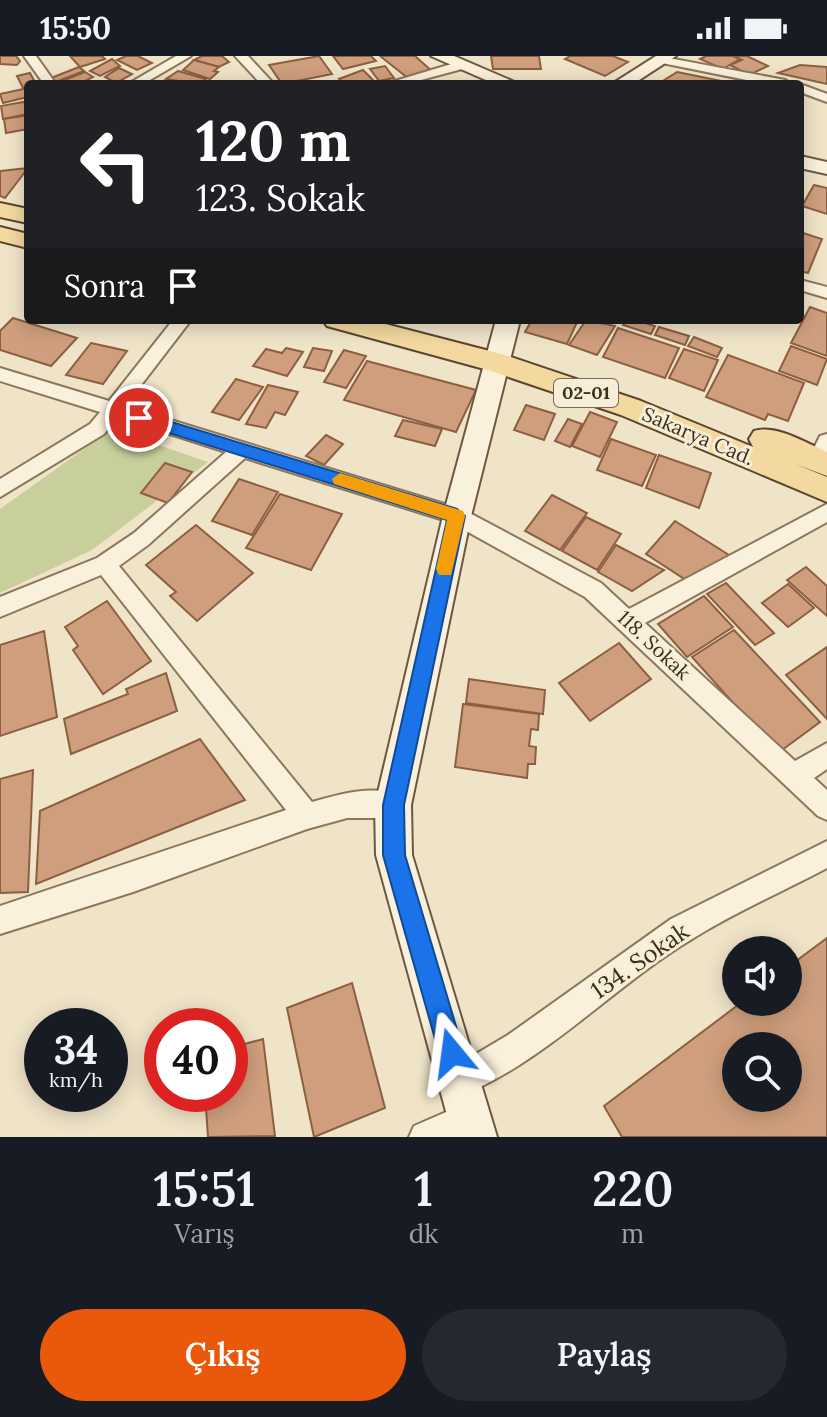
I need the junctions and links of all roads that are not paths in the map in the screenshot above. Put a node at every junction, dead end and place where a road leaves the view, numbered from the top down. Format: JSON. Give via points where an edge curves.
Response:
{"nodes":[{"id":1,"x":30,"y":56,"type":"edge"},
{"id":2,"x":185,"y":56,"type":"edge"},
{"id":3,"x":241,"y":56,"type":"edge"},
{"id":4,"x":439,"y":56,"type":"edge"},
{"id":5,"x":665,"y":57,"type":"edge"},
{"id":6,"x":458,"y":66,"type":"junction"},
{"id":7,"x":47,"y":80,"type":"edge"},
{"id":8,"x":141,"y":80,"type":"edge"},
{"id":9,"x":264,"y":80,"type":"edge"},
{"id":10,"x":406,"y":80,"type":"edge"},
{"id":11,"x":498,"y":80,"type":"edge"},
{"id":12,"x":628,"y":80,"type":"edge"},
{"id":13,"x":767,"y":80,"type":"edge"},
{"id":14,"x":804,"y":89,"type":"edge"},
{"id":15,"x":827,"y":98,"type":"edge"},
{"id":16,"x":804,"y":163,"type":"edge"},
{"id":17,"x":827,"y":168,"type":"edge"},
{"id":18,"x":0,"y":210,"type":"edge"},
{"id":19,"x":24,"y":214,"type":"edge"},
{"id":20,"x":0,"y":234,"type":"edge"},
{"id":21,"x":24,"y":240,"type":"edge"},
{"id":22,"x":804,"y":286,"type":"edge"},
{"id":23,"x":827,"y":293,"type":"edge"},
{"id":24,"x":179,"y":324,"type":"edge"},
{"id":25,"x":366,"y":324,"type":"edge"},
{"id":26,"x":432,"y":324,"type":"edge"},
{"id":27,"x":501,"y":342,"type":"edge"},
{"id":28,"x":4,"y":380,"type":"edge"},
{"id":29,"x":114,"y":410,"type":"junction"},
{"id":30,"x":242,"y":449,"type":"junction"},
{"id":31,"x":824,"y":455,"type":"edge"},
{"id":32,"x":0,"y":489,"type":"edge"},
{"id":33,"x":827,"y":490,"type":"edge"},
{"id":34,"x":827,"y":512,"type":"edge"},
{"id":35,"x":457,"y":516,"type":"junction"},
{"id":36,"x":105,"y":564,"type":"junction"},
{"id":37,"x":0,"y":607,"type":"edge"},
{"id":38,"x":628,"y":621,"type":"junction"},
{"id":39,"x":827,"y":755,"type":"edge"},
{"id":40,"x":796,"y":775,"type":"junction"},
{"id":41,"x":393,"y":805,"type":"junction"},
{"id":42,"x":827,"y":807,"type":"edge"},
{"id":43,"x":307,"y":816,"type":"junction"},
{"id":44,"x":827,"y":854,"type":"edge"},
{"id":45,"x":0,"y":920,"type":"edge"},
{"id":46,"x":460,"y":1081,"type":"junction"},
{"id":47,"x":472,"y":1128,"type":"edge"},
{"id":48,"x":425,"y":1137,"type":"edge"}],
"edges":[{"from":1,"to":7,"type":"street"},
{"from":2,"to":8,"type":"street"},
{"from":3,"to":9,"type":"street"},
{"from":4,"to":6,"type":"street"},
{"from":5,"to":12,"type":"street"},
{"from":5,"to":13,"type":"street"},
{"from":6,"to":10,"type":"street"},
{"from":6,"to":11,"type":"street"},
{"from":14,"to":15,"type":"street"},
{"from":16,"to":17,"type":"street"},
{"from":18,"to":19,"type":"main road"},
{"from":20,"to":21,"type":"main road"},
{"from":22,"to":23,"type":"street"},
{"from":24,"to":29,"type":"street"},
{"from":25,"to":27,"type":"main road","name":"Sakarya Cad.","number":"02-01"},
{"from":26,"to":27,"type":"main road","name":"Sakarya Cad.","number":"02-01"},
{"from":27,"to":31,"type":"main road","name":"Sakarya Cad.","number":"02-01"},
{"from":27,"to":33,"type":"main road","name":"Sakarya Cad.","number":"02-01","via":[[631,408]]},
{"from":27,"to":35,"type":"street"},
{"from":28,"to":29,"type":"street","name":"118. Sokak"},
{"from":29,"to":30,"type":"street","name":"118. Sokak"},
{"from":29,"to":32,"type":"street","via":[[97,429]]},
{"from":30,"to":35,"type":"street","name":"118. Sokak"},
{"from":30,"to":36,"type":"street"},
{"from":34,"to":38,"type":"street"},
{"from":35,"to":38,"type":"street","name":"118. Sokak","via":[[593,590]]},
{"from":35,"to":41,"type":"street"},
{"from":36,"to":37,"type":"street"},
{"from":36,"to":43,"type":"street"},
{"from":38,"to":40,"type":"street","name":"118. Sokak"},
{"from":39,"to":40,"type":"street"},
{"from":40,"to":42,"type":"street","name":"118. Sokak"},
{"from":41,"to":43,"type":"street","via":[[347,805]]},
{"from":41,"to":46,"type":"street","via":[[394,855]]},
{"from":43,"to":45,"type":"street"},
{"from":44,"to":46,"type":"street","name":"134. Sokak","via":[[681,929],[519,1046]]},
{"from":46,"to":47,"type":"street"},
{"from":47,"to":48,"type":"street"}]}
